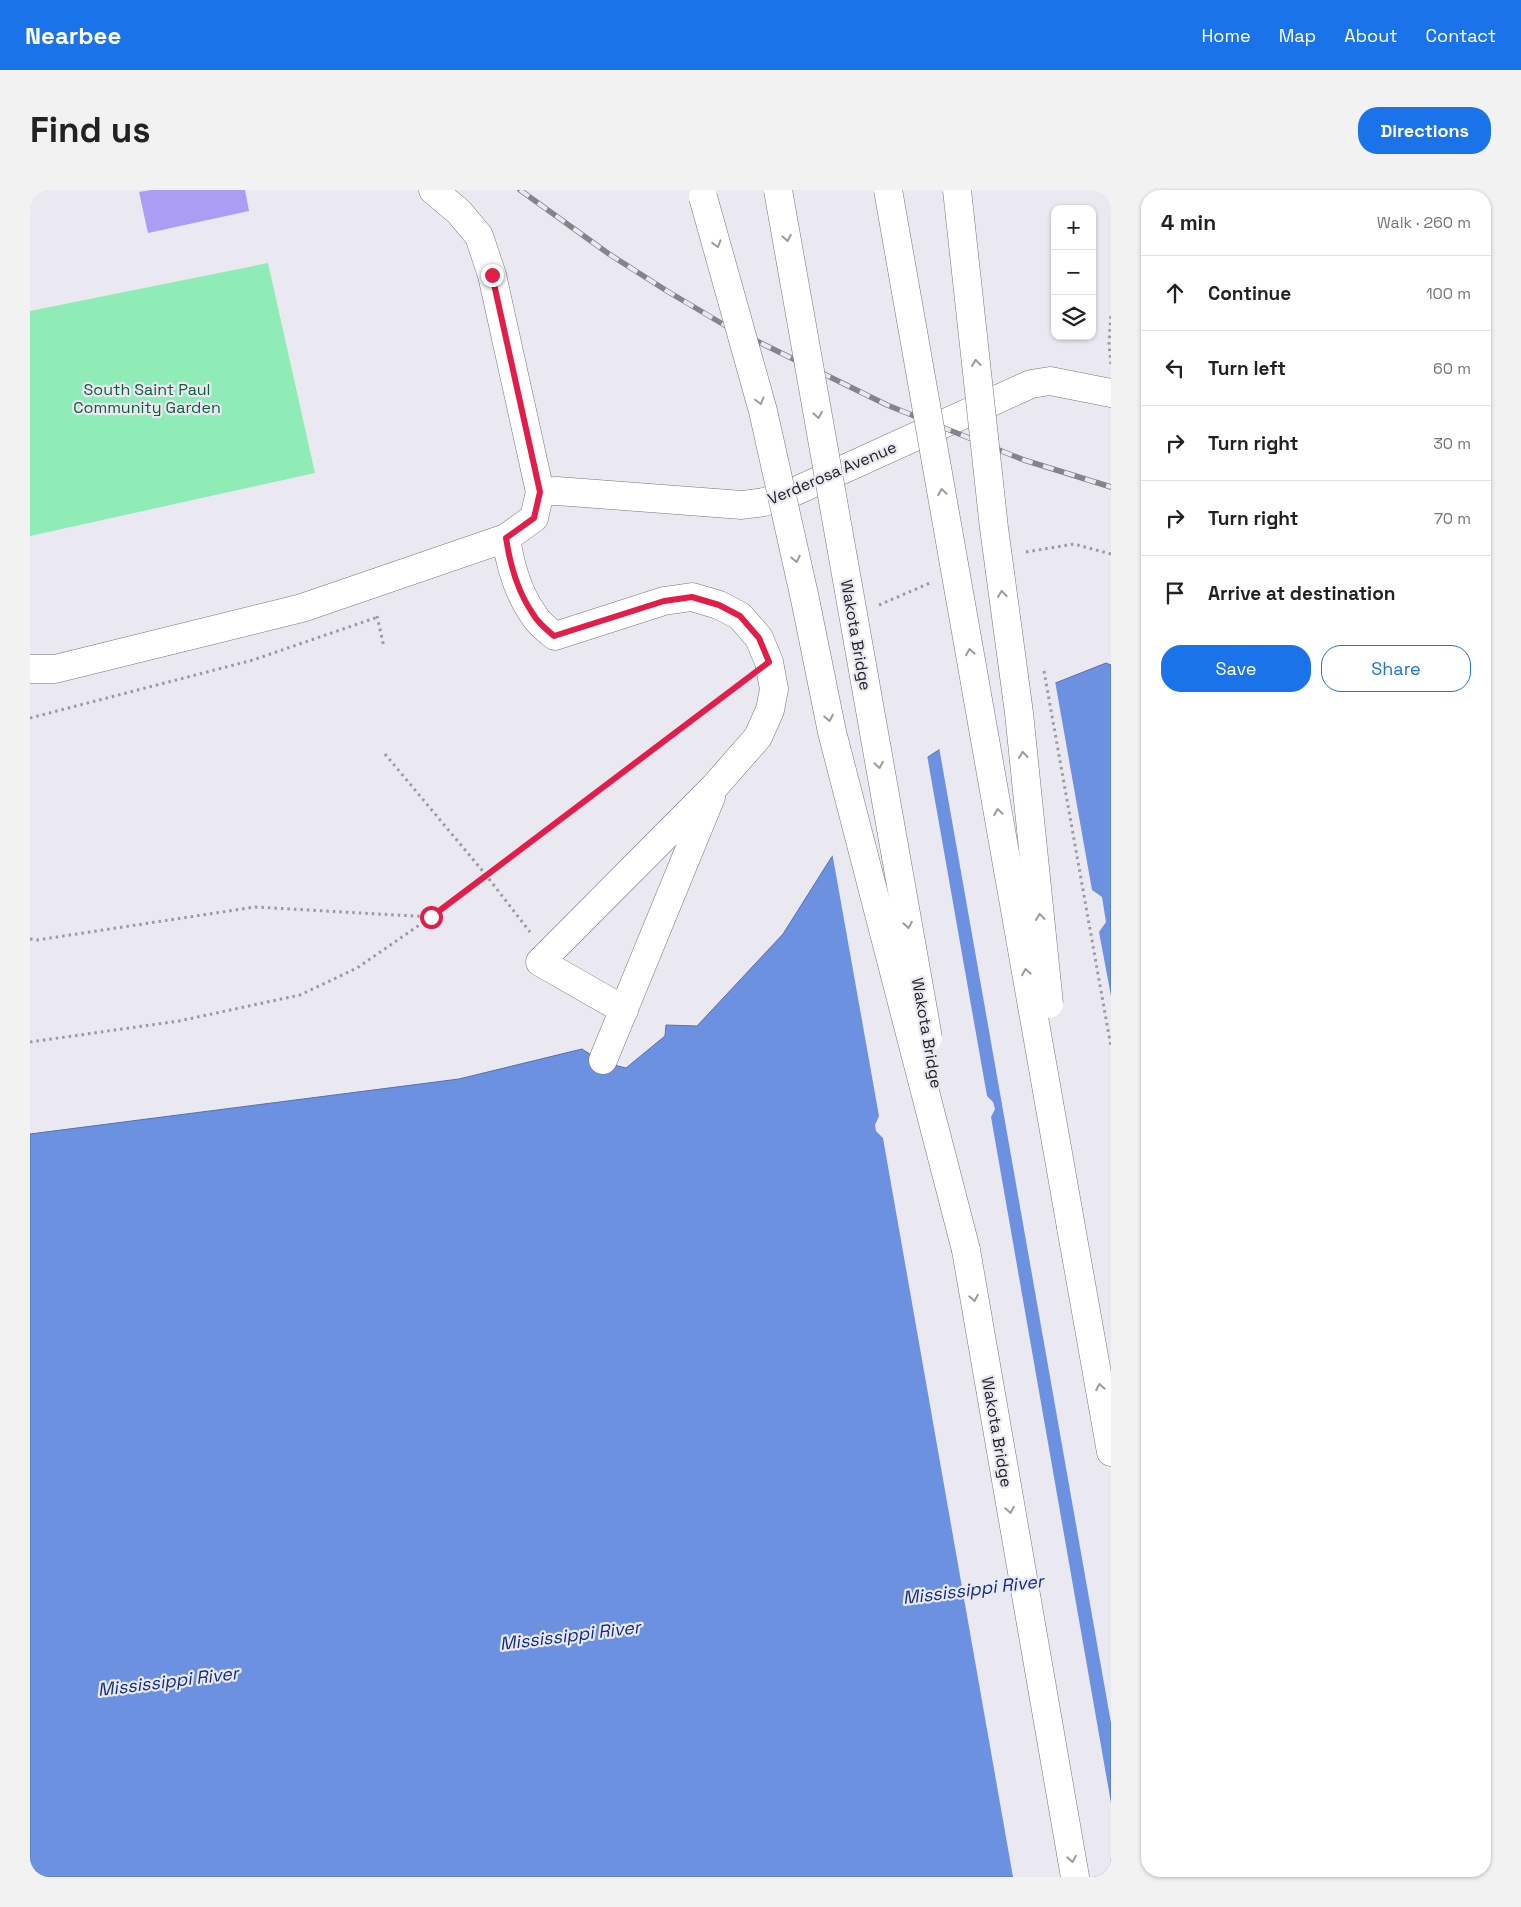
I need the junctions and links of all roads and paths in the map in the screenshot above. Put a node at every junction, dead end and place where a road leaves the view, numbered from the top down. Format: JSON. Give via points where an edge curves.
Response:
{"nodes":[{"id":1,"x":433,"y":190,"type":"edge"},
{"id":2,"x":778,"y":190,"type":"edge"},
{"id":3,"x":888,"y":190,"type":"edge"},
{"id":4,"x":957,"y":190,"type":"edge"},
{"id":5,"x":703,"y":194,"type":"edge"},
{"id":6,"x":1111,"y":313,"type":"edge"},
{"id":7,"x":1111,"y":370,"type":"edge"},
{"id":8,"x":1111,"y":393,"type":"edge"},
{"id":9,"x":540,"y":492,"type":"junction"},
{"id":10,"x":506,"y":538,"type":"junction"},
{"id":11,"x":1024,"y":549,"type":"dead end"},
{"id":12,"x":1025,"y":559,"type":"dead end"},
{"id":13,"x":378,"y":617,"type":"dead end"},
{"id":14,"x":769,"y":662,"type":"junction"},
{"id":15,"x":1043,"y":663,"type":"dead end"},
{"id":16,"x":30,"y":669,"type":"edge"},
{"id":17,"x":30,"y":718,"type":"edge"},
{"id":18,"x":386,"y":754,"type":"dead end"},
{"id":19,"x":715,"y":786,"type":"junction"},
{"id":20,"x":486,"y":875,"type":"junction"},
{"id":21,"x":431,"y":917,"type":"junction"},
{"id":22,"x":30,"y":939,"type":"edge"},
{"id":23,"x":547,"y":954,"type":"junction"},
{"id":24,"x":624,"y":1010,"type":"junction"},
{"id":25,"x":30,"y":1042,"type":"edge"},
{"id":26,"x":1111,"y":1047,"type":"edge"},
{"id":27,"x":603,"y":1060,"type":"dead end"},
{"id":28,"x":1071,"y":1227,"type":"junction"},
{"id":29,"x":966,"y":1250,"type":"junction"},
{"id":30,"x":1111,"y":1452,"type":"edge"},
{"id":31,"x":1032,"y":1638,"type":"junction"},
{"id":32,"x":1055,"y":1877,"type":"edge"},
{"id":33,"x":1075,"y":1877,"type":"edge"}],
"edges":[{"from":1,"to":9,"type":"main road","via":[[480,236],[492,275]]},
{"from":2,"to":29,"type":"main road","name":"Wakota Bridge","one_way":true,"bridge":true},
{"from":28,"to":3,"type":"main road","one_way":true,"bridge":true},
{"from":28,"to":4,"type":"main road","one_way":true,"bridge":true,"via":[[1019,713],[994,528]]},
{"from":5,"to":29,"type":"main road","one_way":true,"bridge":true,"via":[[763,411],[832,732]]},
{"from":6,"to":7,"type":"path"},
{"from":8,"to":9,"type":"main road","name":"Verderosa Avenue","via":[[1050,381],[1031,384],[787,495],[764,502],[742,505]]},
{"from":9,"to":10,"type":"main road","via":[[534,518]]},
{"from":10,"to":14,"type":"main road","via":[[509,563],[521,592],[534,616],[554,636],[664,601],[692,597],[740,616],[759,638]]},
{"from":10,"to":16,"type":"main road","via":[[302,608],[55,668]]},
{"from":11,"to":12,"type":"path"},
{"from":13,"to":17,"type":"path","via":[[253,660]]},
{"from":14,"to":19,"type":"main road","via":[[774,689],[770,710],[758,737]]},
{"from":14,"to":20,"type":"path"},
{"from":15,"to":26,"type":"path","bridge":true},
{"from":18,"to":20,"type":"path"},
{"from":19,"to":23,"type":"main road"},
{"from":19,"to":24,"type":"main road"},
{"from":20,"to":21,"type":"path"},
{"from":20,"to":23,"type":"path"},
{"from":21,"to":22,"type":"path","via":[[254,907]]},
{"from":21,"to":25,"type":"path","via":[[357,968],[300,995],[179,1021]]},
{"from":23,"to":24,"type":"main road","via":[[540,962]]},
{"from":24,"to":27,"type":"main road"},
{"from":30,"to":28,"type":"main road","one_way":true},
{"from":29,"to":31,"type":"main road","name":"Wakota Bridge","one_way":true},
{"from":31,"to":32,"type":"main road"},
{"from":31,"to":33,"type":"main road","name":"Wakota Bridge","one_way":true}]}
